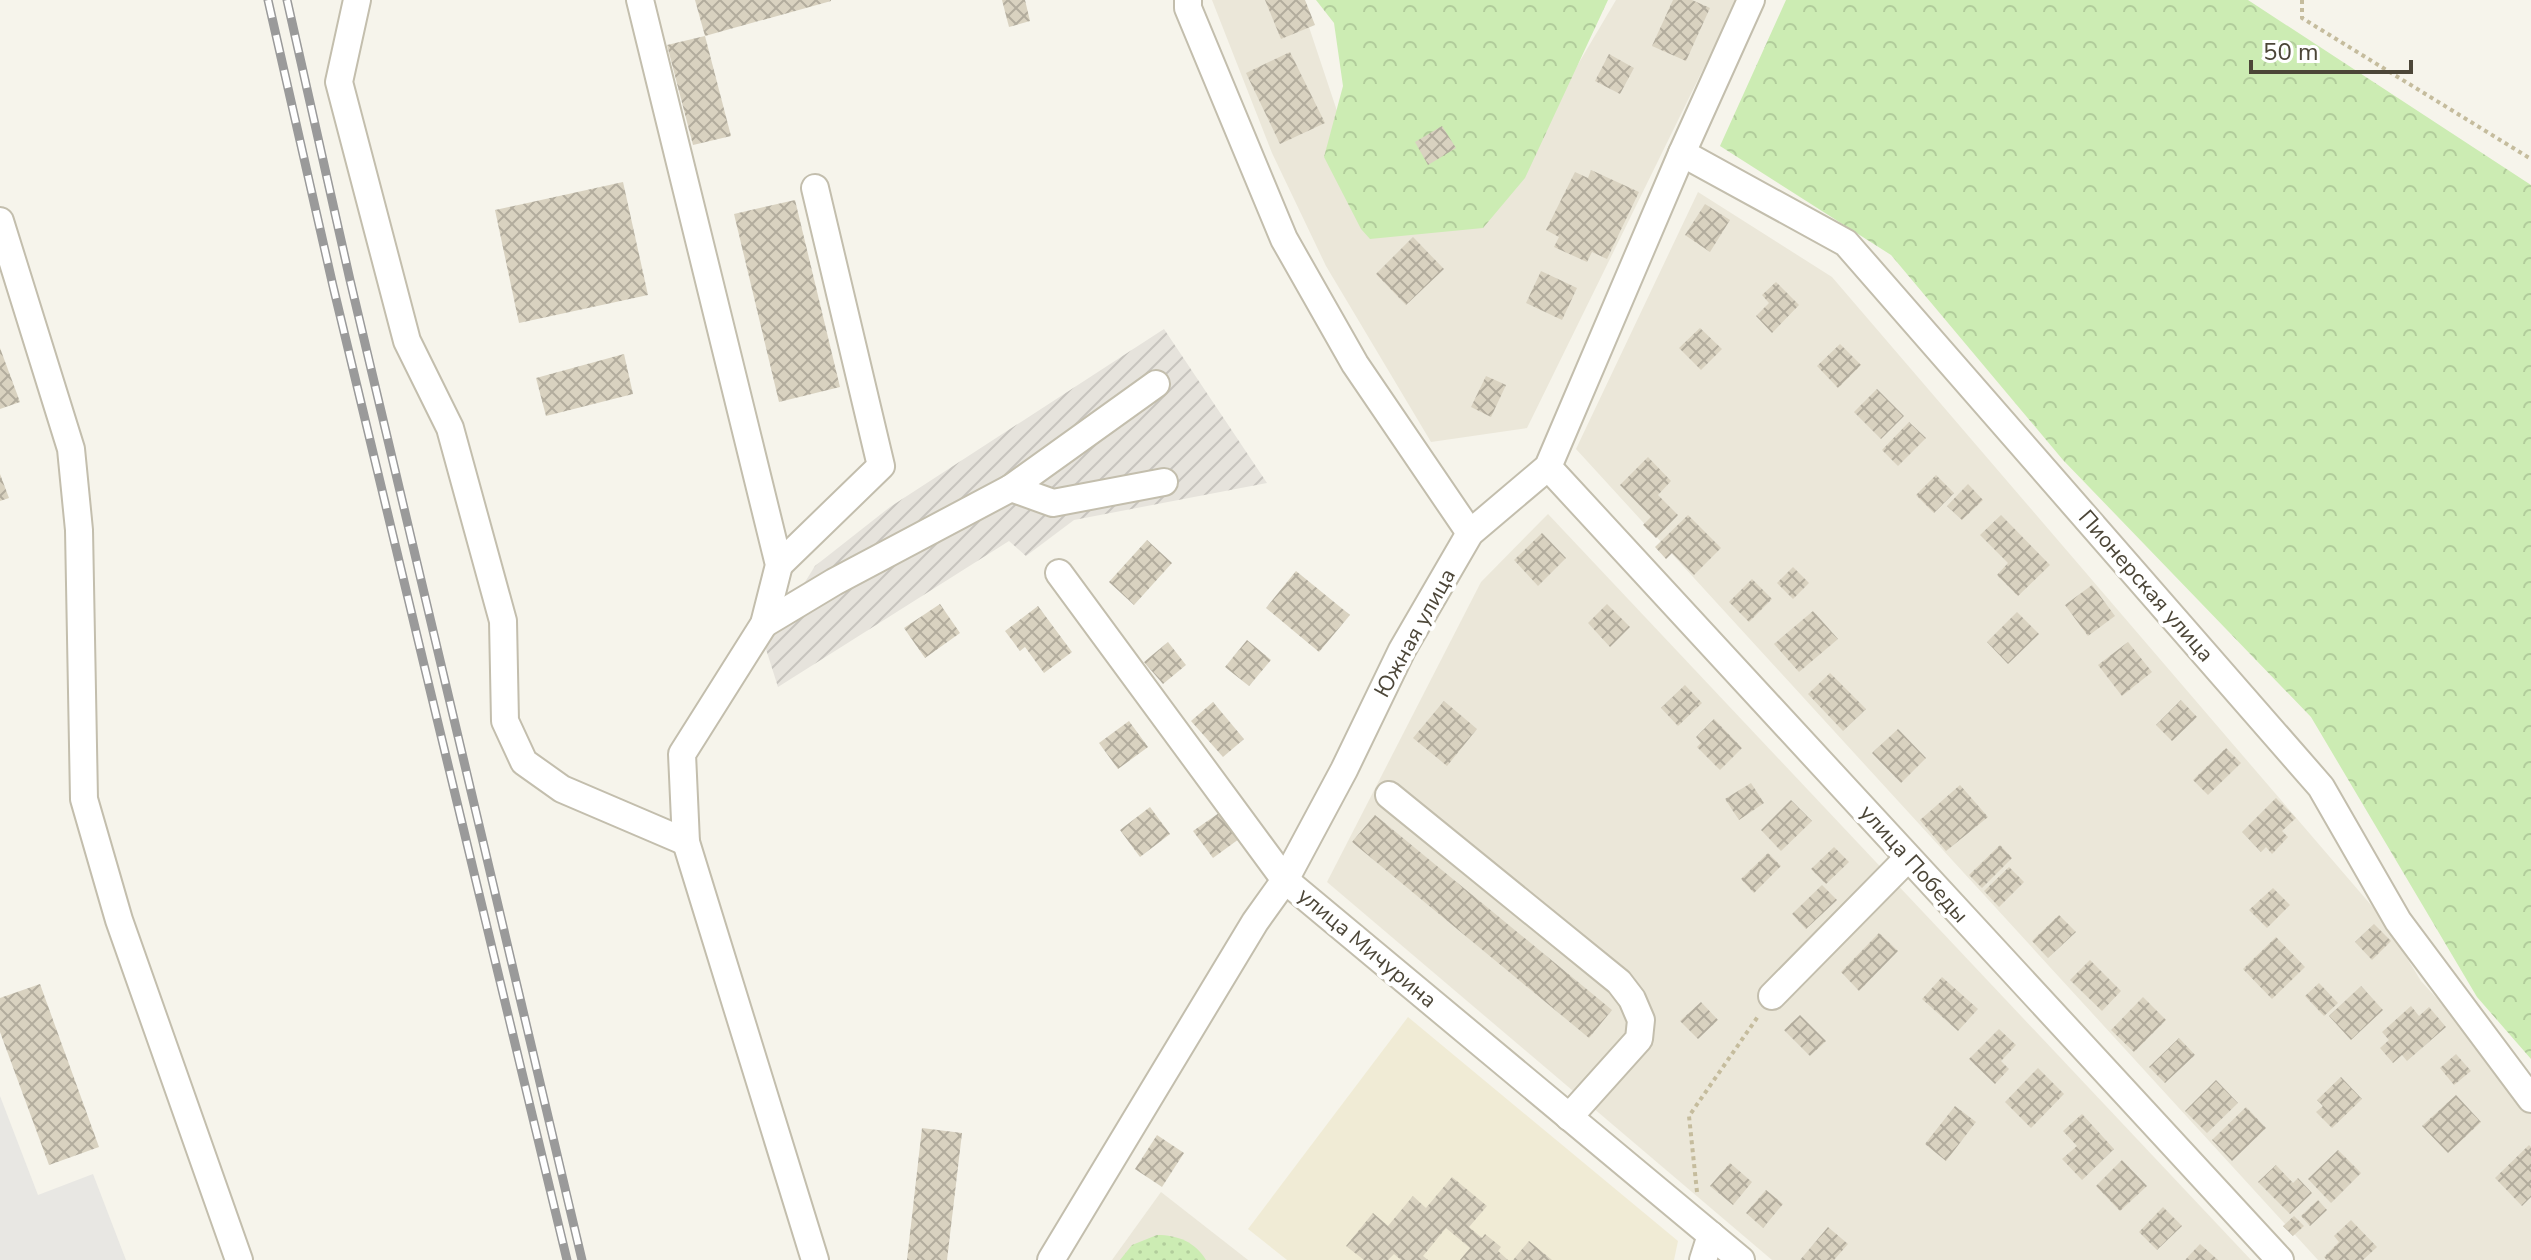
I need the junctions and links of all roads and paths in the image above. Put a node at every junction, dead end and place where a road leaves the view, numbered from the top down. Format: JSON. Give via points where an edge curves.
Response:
{"nodes":[{"id":1,"x":357,"y":0,"type":"edge"},
{"id":2,"x":640,"y":0,"type":"edge"},
{"id":3,"x":1188,"y":0,"type":"edge"},
{"id":4,"x":1751,"y":0,"type":"edge"},
{"id":5,"x":2302,"y":0,"type":"edge"},
{"id":6,"x":1682,"y":153,"type":"junction"},
{"id":7,"x":2531,"y":159,"type":"edge"},
{"id":8,"x":815,"y":188,"type":"dead end"},
{"id":9,"x":0,"y":221,"type":"edge"},
{"id":10,"x":1156,"y":384,"type":"dead end"},
{"id":11,"x":1548,"y":467,"type":"junction"},
{"id":12,"x":1164,"y":482,"type":"dead end"},
{"id":13,"x":1011,"y":488,"type":"junction"},
{"id":14,"x":1470,"y":533,"type":"junction"},
{"id":15,"x":779,"y":565,"type":"junction"},
{"id":16,"x":1059,"y":573,"type":"dead end"},
{"id":17,"x":764,"y":624,"type":"junction"},
{"id":18,"x":1389,"y":795,"type":"dead end"},
{"id":19,"x":686,"y":842,"type":"junction"},
{"id":20,"x":1908,"y":858,"type":"junction"},
{"id":21,"x":1285,"y":880,"type":"junction"},
{"id":22,"x":1772,"y":996,"type":"joint"},
{"id":23,"x":2531,"y":1099,"type":"edge"},
{"id":24,"x":1569,"y":1117,"type":"junction"},
{"id":25,"x":1705,"y":1240,"type":"edge"},
{"id":26,"x":239,"y":1260,"type":"edge"},
{"id":27,"x":815,"y":1260,"type":"edge"},
{"id":28,"x":1051,"y":1260,"type":"edge"},
{"id":29,"x":1741,"y":1260,"type":"edge"},
{"id":30,"x":2280,"y":1260,"type":"edge"}],
"edges":[{"from":1,"to":19,"type":"street","via":[[339,82],[407,341],[450,428],[503,621],[505,721],[524,762],[562,789]]},
{"from":2,"to":15,"type":"street"},
{"from":3,"to":14,"type":"street","via":[[1284,239],[1355,364]]},
{"from":4,"to":6,"type":"street","name":"Южная улица"},
{"from":5,"to":7,"type":"path","via":[[2302,18]]},
{"from":6,"to":11,"type":"street","name":"Южная улица"},
{"from":6,"to":23,"type":"street","name":"Пионерская улица","via":[[1846,243],[2321,787],[2398,921]]},
{"from":8,"to":15,"type":"street","via":[[881,466]]},
{"from":9,"to":26,"type":"street","via":[[71,449],[79,530],[84,799],[119,920]]},
{"from":10,"to":13,"type":"street"},
{"from":11,"to":14,"type":"street","name":"Южная улица"},
{"from":11,"to":20,"type":"street","name":"улица Победы"},
{"from":12,"to":13,"type":"street","via":[[1053,503]]},
{"from":13,"to":17,"type":"street"},
{"from":14,"to":21,"type":"street","name":"Южная улица","via":[[1402,650]]},
{"from":15,"to":17,"type":"street"},
{"from":16,"to":21,"type":"street","name":"улица Мичурина"},
{"from":17,"to":19,"type":"street","via":[[682,754]]},
{"from":18,"to":24,"type":"street","via":[[1619,982],[1632,999],[1641,1020],[1639,1039]]},
{"from":19,"to":27,"type":"street"},
{"from":20,"to":22,"type":"street"},
{"from":20,"to":30,"type":"street","name":"улица Победы"},
{"from":21,"to":24,"type":"street","name":"улица Мичурина"},
{"from":21,"to":28,"type":"street","name":"Южная улица"},
{"from":22,"to":25,"type":"path","via":[[1689,1116]]},
{"from":24,"to":25,"type":"street","name":"улица Мичурина"},
{"from":25,"to":29,"type":"street","name":"улица Мичурина"}]}
